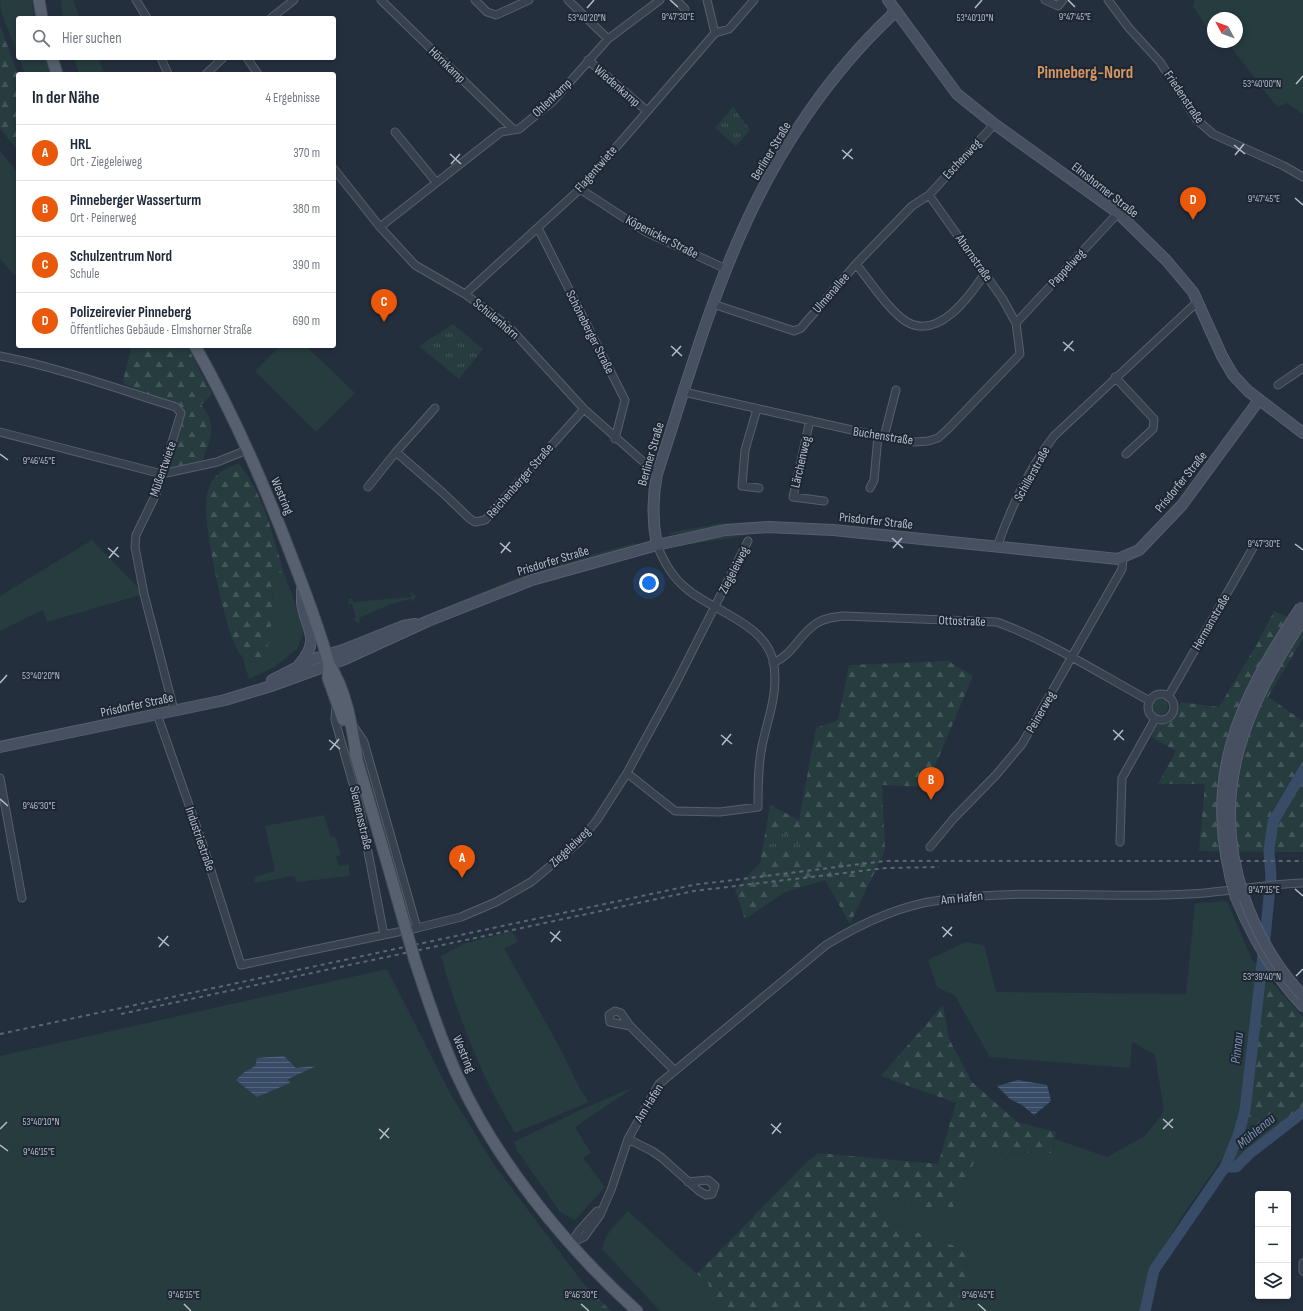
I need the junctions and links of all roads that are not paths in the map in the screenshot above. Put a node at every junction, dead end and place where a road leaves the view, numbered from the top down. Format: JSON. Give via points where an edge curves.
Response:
{"nodes":[{"id":1,"x":39,"y":0,"type":"edge"},
{"id":2,"x":136,"y":0,"type":"edge"},
{"id":3,"x":294,"y":0,"type":"edge"},
{"id":4,"x":381,"y":0,"type":"edge"},
{"id":5,"x":474,"y":0,"type":"edge"},
{"id":6,"x":529,"y":0,"type":"edge"},
{"id":7,"x":568,"y":0,"type":"edge"},
{"id":8,"x":660,"y":0,"type":"edge"},
{"id":9,"x":676,"y":0,"type":"edge"},
{"id":10,"x":707,"y":0,"type":"edge"},
{"id":11,"x":754,"y":0,"type":"edge"},
{"id":12,"x":888,"y":0,"type":"edge"},
{"id":13,"x":1045,"y":0,"type":"edge"},
{"id":14,"x":1063,"y":0,"type":"edge"},
{"id":15,"x":1108,"y":0,"type":"edge"},
{"id":16,"x":685,"y":9,"type":"dead end"},
{"id":17,"x":894,"y":9,"type":"junction"},
{"id":18,"x":42,"y":16,"type":"edge"},
{"id":19,"x":146,"y":16,"type":"edge"},
{"id":20,"x":274,"y":16,"type":"edge"},
{"id":21,"x":715,"y":33,"type":"junction"},
{"id":22,"x":608,"y":39,"type":"junction"},
{"id":23,"x":53,"y":60,"type":"edge"},
{"id":24,"x":162,"y":60,"type":"edge"},
{"id":25,"x":221,"y":60,"type":"edge"},
{"id":26,"x":248,"y":60,"type":"edge"},
{"id":27,"x":588,"y":60,"type":"junction"},
{"id":28,"x":56,"y":72,"type":"edge"},
{"id":29,"x":167,"y":72,"type":"edge"},
{"id":30,"x":208,"y":72,"type":"edge"},
{"id":31,"x":256,"y":72,"type":"edge"},
{"id":32,"x":646,"y":111,"type":"junction"},
{"id":33,"x":993,"y":123,"type":"junction"},
{"id":34,"x":513,"y":129,"type":"junction"},
{"id":35,"x":395,"y":132,"type":"dead end"},
{"id":36,"x":336,"y":172,"type":"edge"},
{"id":37,"x":1303,"y":177,"type":"edge"},
{"id":38,"x":436,"y":182,"type":"junction"},
{"id":39,"x":580,"y":189,"type":"junction"},
{"id":40,"x":929,"y":195,"type":"junction"},
{"id":41,"x":1118,"y":213,"type":"junction"},
{"id":42,"x":380,"y":227,"type":"junction"},
{"id":43,"x":538,"y":228,"type":"junction"},
{"id":44,"x":856,"y":264,"type":"junction"},
{"id":45,"x":726,"y":269,"type":"junction"},
{"id":46,"x":985,"y":273,"type":"junction"},
{"id":47,"x":466,"y":294,"type":"junction"},
{"id":48,"x":1199,"y":302,"type":"junction"},
{"id":49,"x":714,"y":304,"type":"junction"},
{"id":50,"x":1016,"y":323,"type":"junction"},
{"id":51,"x":196,"y":348,"type":"edge"},
{"id":52,"x":0,"y":356,"type":"edge"},
{"id":53,"x":1303,"y":368,"type":"edge"},
{"id":54,"x":1116,"y":377,"type":"junction"},
{"id":55,"x":1278,"y":386,"type":"dead end"},
{"id":56,"x":896,"y":390,"type":"dead end"},
{"id":57,"x":684,"y":392,"type":"junction"},
{"id":58,"x":1259,"y":400,"type":"junction"},
{"id":59,"x":435,"y":408,"type":"dead end"},
{"id":60,"x":584,"y":409,"type":"junction"},
{"id":61,"x":757,"y":409,"type":"junction"},
{"id":62,"x":810,"y":420,"type":"junction"},
{"id":63,"x":0,"y":432,"type":"edge"},
{"id":64,"x":1303,"y":433,"type":"edge"},
{"id":65,"x":881,"y":437,"type":"junction"},
{"id":66,"x":615,"y":439,"type":"junction"},
{"id":67,"x":247,"y":450,"type":"junction"},
{"id":68,"x":396,"y":452,"type":"junction"},
{"id":69,"x":1126,"y":454,"type":"dead end"},
{"id":70,"x":162,"y":474,"type":"junction"},
{"id":71,"x":657,"y":474,"type":"junction"},
{"id":72,"x":368,"y":487,"type":"dead end"},
{"id":73,"x":759,"y":488,"type":"dead end"},
{"id":74,"x":870,"y":488,"type":"dead end"},
{"id":75,"x":824,"y":501,"type":"dead end"},
{"id":76,"x":748,"y":541,"type":"dead end"},
{"id":77,"x":657,"y":545,"type":"junction"},
{"id":78,"x":1254,"y":546,"type":"dead end"},
{"id":79,"x":997,"y":547,"type":"junction"},
{"id":80,"x":1123,"y":558,"type":"junction"},
{"id":81,"x":302,"y":585,"type":"junction"},
{"id":82,"x":1302,"y":606,"type":"edge"},
{"id":83,"x":715,"y":607,"type":"junction"},
{"id":84,"x":1303,"y":619,"type":"edge"},
{"id":85,"x":1073,"y":658,"type":"junction"},
{"id":86,"x":327,"y":659,"type":"junction"},
{"id":87,"x":773,"y":663,"type":"junction"},
{"id":88,"x":299,"y":666,"type":"junction"},
{"id":89,"x":246,"y":694,"type":"junction"},
{"id":90,"x":1168,"y":697,"type":"junction"},
{"id":91,"x":1150,"y":701,"type":"junction"},
{"id":92,"x":337,"y":702,"type":"junction"},
{"id":93,"x":174,"y":710,"type":"junction"},
{"id":94,"x":157,"y":714,"type":"junction"},
{"id":95,"x":1155,"y":719,"type":"junction"},
{"id":96,"x":352,"y":725,"type":"junction"},
{"id":97,"x":0,"y":747,"type":"edge"},
{"id":98,"x":357,"y":759,"type":"junction"},
{"id":99,"x":627,"y":773,"type":"junction"},
{"id":100,"x":0,"y":778,"type":"edge"},
{"id":101,"x":1120,"y":842,"type":"dead end"},
{"id":102,"x":930,"y":847,"type":"dead end"},
{"id":103,"x":1303,"y":883,"type":"edge"},
{"id":104,"x":22,"y":898,"type":"dead end"},
{"id":105,"x":417,"y":928,"type":"junction"},
{"id":106,"x":384,"y":935,"type":"junction"},
{"id":107,"x":241,"y":965,"type":"joint"},
{"id":108,"x":1303,"y":996,"type":"edge"},
{"id":109,"x":1303,"y":1006,"type":"edge"},
{"id":110,"x":630,"y":1026,"type":"dead end"},
{"id":111,"x":674,"y":1070,"type":"junction"},
{"id":112,"x":628,"y":1139,"type":"junction"},
{"id":113,"x":688,"y":1182,"type":"dead end"},
{"id":114,"x":571,"y":1243,"type":"junction"},
{"id":115,"x":1303,"y":1263,"type":"edge"},
{"id":116,"x":1303,"y":1270,"type":"edge"},
{"id":117,"x":637,"y":1311,"type":"edge"}],
"edges":[{"from":1,"to":18,"type":"main road"},
{"from":2,"to":19,"type":"street"},
{"from":3,"to":20,"type":"street"},
{"from":4,"to":34,"type":"street","name":"Hörnkamp"},
{"from":5,"to":6,"type":"street","via":[[487,12],[496,15]]},
{"from":7,"to":22,"type":"street"},
{"from":8,"to":22,"type":"street","name":"Ohlenkamp"},
{"from":9,"to":16,"type":"street"},
{"from":10,"to":21,"type":"street"},
{"from":11,"to":21,"type":"street","name":"Flagentwiete","via":[[729,29]]},
{"from":12,"to":17,"type":"main road","name":"Elmshorner Straße"},
{"from":13,"to":14,"type":"street","via":[[1058,6]]},
{"from":15,"to":37,"type":"street","name":"Friedenstraße","via":[[1160,62],[1197,120],[1213,134]]},
{"from":17,"to":33,"type":"main road","name":"Elmshorner Straße","via":[[957,94]]},
{"from":17,"to":45,"type":"main road","name":"Berliner Straße","via":[[892,16],[856,51],[811,110],[784,152],[744,226]]},
{"from":21,"to":32,"type":"street","name":"Flagentwiete"},
{"from":22,"to":27,"type":"street","name":"Ohlenkamp"},
{"from":23,"to":28,"type":"main road"},
{"from":24,"to":29,"type":"street"},
{"from":25,"to":30,"type":"street"},
{"from":26,"to":31,"type":"street"},
{"from":27,"to":32,"type":"street","name":"Wiedenkamp"},
{"from":27,"to":34,"type":"street","name":"Ohlenkamp","via":[[553,101],[518,129]]},
{"from":32,"to":39,"type":"street","name":"Flagentwiete"},
{"from":33,"to":40,"type":"street","name":"Eschenweg"},
{"from":33,"to":41,"type":"main road","name":"Elmshorner Straße"},
{"from":34,"to":38,"type":"street","name":"Ohlenkamp","via":[[502,132]]},
{"from":35,"to":38,"type":"street"},
{"from":36,"to":42,"type":"street","name":"Schulenhörn"},
{"from":38,"to":42,"type":"street","name":"Ohlenkamp"},
{"from":39,"to":43,"type":"street","name":"Flagentwiete"},
{"from":39,"to":45,"type":"street","name":"Köpenicker Straße","via":[[646,232]]},
{"from":40,"to":44,"type":"street","name":"Ulmenallee","via":[[912,206]]},
{"from":40,"to":46,"type":"street","name":"Ahornstraße"},
{"from":41,"to":48,"type":"main road","name":"Elmshorner Straße","via":[[1187,283]]},
{"from":41,"to":50,"type":"street","name":"Pappelweg"},
{"from":42,"to":47,"type":"street","name":"Schulenhörn","via":[[415,265]]},
{"from":43,"to":47,"type":"street","name":"Flagentwiete"},
{"from":43,"to":66,"type":"street","name":"Schöneberger Straße","via":[[625,400]]},
{"from":44,"to":46,"type":"street","via":[[896,313],[907,322],[920,326],[932,326],[946,317],[967,298]]},
{"from":44,"to":49,"type":"street","name":"Ulmenallee","via":[[801,328],[794,331]]},
{"from":45,"to":49,"type":"main road","name":"Berliner Straße"},
{"from":46,"to":50,"type":"street","name":"Ahornstraße"},
{"from":47,"to":60,"type":"street","name":"Schulenhörn","via":[[509,327]]},
{"from":48,"to":54,"type":"street","name":"Schillerstraße"},
{"from":48,"to":58,"type":"main road","name":"Elmshorner Straße","via":[[1233,375]]},
{"from":49,"to":57,"type":"main road","name":"Berliner Straße"},
{"from":50,"to":65,"type":"street","name":"Buchenstraße","via":[[1020,354],[948,430],[938,438],[928,441],[915,442]]},
{"from":51,"to":67,"type":"main road","name":"Westring"},
{"from":52,"to":70,"type":"street","name":"Müßentwiete","via":[[114,386],[176,407],[181,414]]},
{"from":53,"to":55,"type":"street"},
{"from":54,"to":69,"type":"street","via":[[1154,419],[1153,429]]},
{"from":54,"to":79,"type":"street","name":"Schillerstraße","via":[[1054,436],[1037,458]]},
{"from":56,"to":65,"type":"street"},
{"from":57,"to":61,"type":"street","name":"Buchenstraße"},
{"from":57,"to":71,"type":"main road","name":"Berliner Straße"},
{"from":58,"to":64,"type":"main road","name":"Elmshorner Straße"},
{"from":58,"to":80,"type":"main road","name":"Prisdorfer Straße","via":[[1182,505],[1139,550]]},
{"from":59,"to":68,"type":"street"},
{"from":60,"to":66,"type":"street","name":"Schulenhörn"},
{"from":60,"to":68,"type":"street","name":"Reichenberger Straße","via":[[485,520],[480,522],[469,518]]},
{"from":61,"to":62,"type":"street","name":"Buchenstraße"},
{"from":61,"to":73,"type":"street","via":[[745,450],[742,486]]},
{"from":62,"to":65,"type":"street","name":"Buchenstraße"},
{"from":62,"to":75,"type":"street","name":"Lärchenweg","via":[[792,497]]},
{"from":63,"to":70,"type":"street"},
{"from":65,"to":74,"type":"street","via":[[874,480]]},
{"from":66,"to":71,"type":"street","name":"Schulenhörn"},
{"from":67,"to":70,"type":"street","via":[[217,462]]},
{"from":67,"to":81,"type":"main road","name":"Westring"},
{"from":68,"to":72,"type":"street"},
{"from":70,"to":93,"type":"street","name":"Müßentwiete","via":[[156,494],[136,535],[135,547],[144,594]]},
{"from":71,"to":77,"type":"main road","name":"Berliner Straße","via":[[652,497],[652,518]]},
{"from":76,"to":83,"type":"street","name":"Ziegeleiweg"},
{"from":77,"to":79,"type":"main road","name":"Prisdorfer Straße","via":[[725,530],[787,527]]},
{"from":77,"to":83,"type":"street","name":"Berliner Straße","via":[[677,581]]},
{"from":77,"to":86,"type":"main road","name":"Prisdorfer Straße","via":[[532,580],[428,621],[403,626]]},
{"from":78,"to":90,"type":"street","name":"Hermanstraße"},
{"from":79,"to":80,"type":"main road","name":"Prisdorfer Straße","via":[[1113,560]]},
{"from":80,"to":85,"type":"street","name":"Peinerweg","via":[[1122,570]]},
{"from":81,"to":86,"type":"main road","name":"Westring"},
{"from":81,"to":88,"type":"main road","via":[[302,604],[312,636],[307,654]]},
{"from":82,"to":109,"type":"main road","bridge":true,"via":[[1268,658],[1242,711],[1224,775],[1222,831],[1227,863],[1247,925],[1268,962]]},
{"from":83,"to":87,"type":"street","name":"Berliner Straße","via":[[754,631],[762,640]]},
{"from":83,"to":99,"type":"street","name":"Ziegeleiweg"},
{"from":84,"to":108,"type":"main road","bridge":true,"via":[[1270,672],[1242,735],[1233,772],[1230,820],[1237,875],[1252,918],[1282,971]]},
{"from":85,"to":87,"type":"street","name":"Ottostraße","via":[[997,622],[844,616],[817,623],[784,658]]},
{"from":85,"to":91,"type":"street","name":"Ottostraße"},
{"from":85,"to":102,"type":"street","name":"Peinerweg","via":[[1022,744]]},
{"from":86,"to":88,"type":"main road","name":"Prisdorfer Straße"},
{"from":86,"to":89,"type":"main road","name":"Prisdorfer Straße"},
{"from":86,"to":92,"type":"main road","name":"Westring","via":[[328,678]]},
{"from":86,"to":96,"type":"main road","name":"Westring","via":[[336,675]]},
{"from":87,"to":99,"type":"street","name":"Berliner Straße","via":[[775,690],[762,746],[758,776],[758,807],[720,812],[675,810]]},
{"from":88,"to":89,"type":"main road","name":"Prisdorfer Straße"},
{"from":89,"to":93,"type":"main road","name":"Prisdorfer Straße"},
{"from":90,"to":91,"type":"street","via":[[1156,696]]},
{"from":90,"to":95,"type":"street","via":[[1173,702],[1173,712],[1167,719]]},
{"from":91,"to":95,"type":"street","via":[[1148,709]]},
{"from":92,"to":98,"type":"main road","name":"Westring"},
{"from":92,"to":106,"type":"street","name":"Siemensstraße","via":[[335,720],[368,844]]},
{"from":93,"to":94,"type":"main road","name":"Prisdorfer Straße"},
{"from":94,"to":97,"type":"main road","name":"Prisdorfer Straße"},
{"from":94,"to":107,"type":"street","name":"Industriestraße","via":[[202,842]]},
{"from":95,"to":101,"type":"street","via":[[1122,778]]},
{"from":96,"to":98,"type":"main road","name":"Westring"},
{"from":96,"to":105,"type":"street","name":"Siemensstraße","via":[[364,742]]},
{"from":98,"to":114,"type":"main road","name":"Westring","bridge":true,"via":[[436,1024],[461,1083],[505,1158],[543,1211]]},
{"from":99,"to":105,"type":"street","name":"Ziegeleiweg","via":[[597,820],[579,842],[531,882],[479,910]]},
{"from":100,"to":104,"type":"street"},
{"from":103,"to":111,"type":"street","name":"Am Hafen","via":[[1189,894],[1003,894],[940,900],[895,912],[847,932],[826,945]]},
{"from":105,"to":106,"type":"street","name":"Ziegeleiweg"},
{"from":106,"to":107,"type":"street","name":"Ziegeleiweg"},
{"from":110,"to":111,"type":"street"},
{"from":111,"to":112,"type":"street","name":"Am Hafen","via":[[659,1084]]},
{"from":112,"to":113,"type":"street","via":[[652,1151]]},
{"from":112,"to":114,"type":"street","name":"Am Hafen","via":[[600,1215],[584,1237]]},
{"from":114,"to":117,"type":"main road","name":"Westring"},
{"from":115,"to":116,"type":"street"}]}
